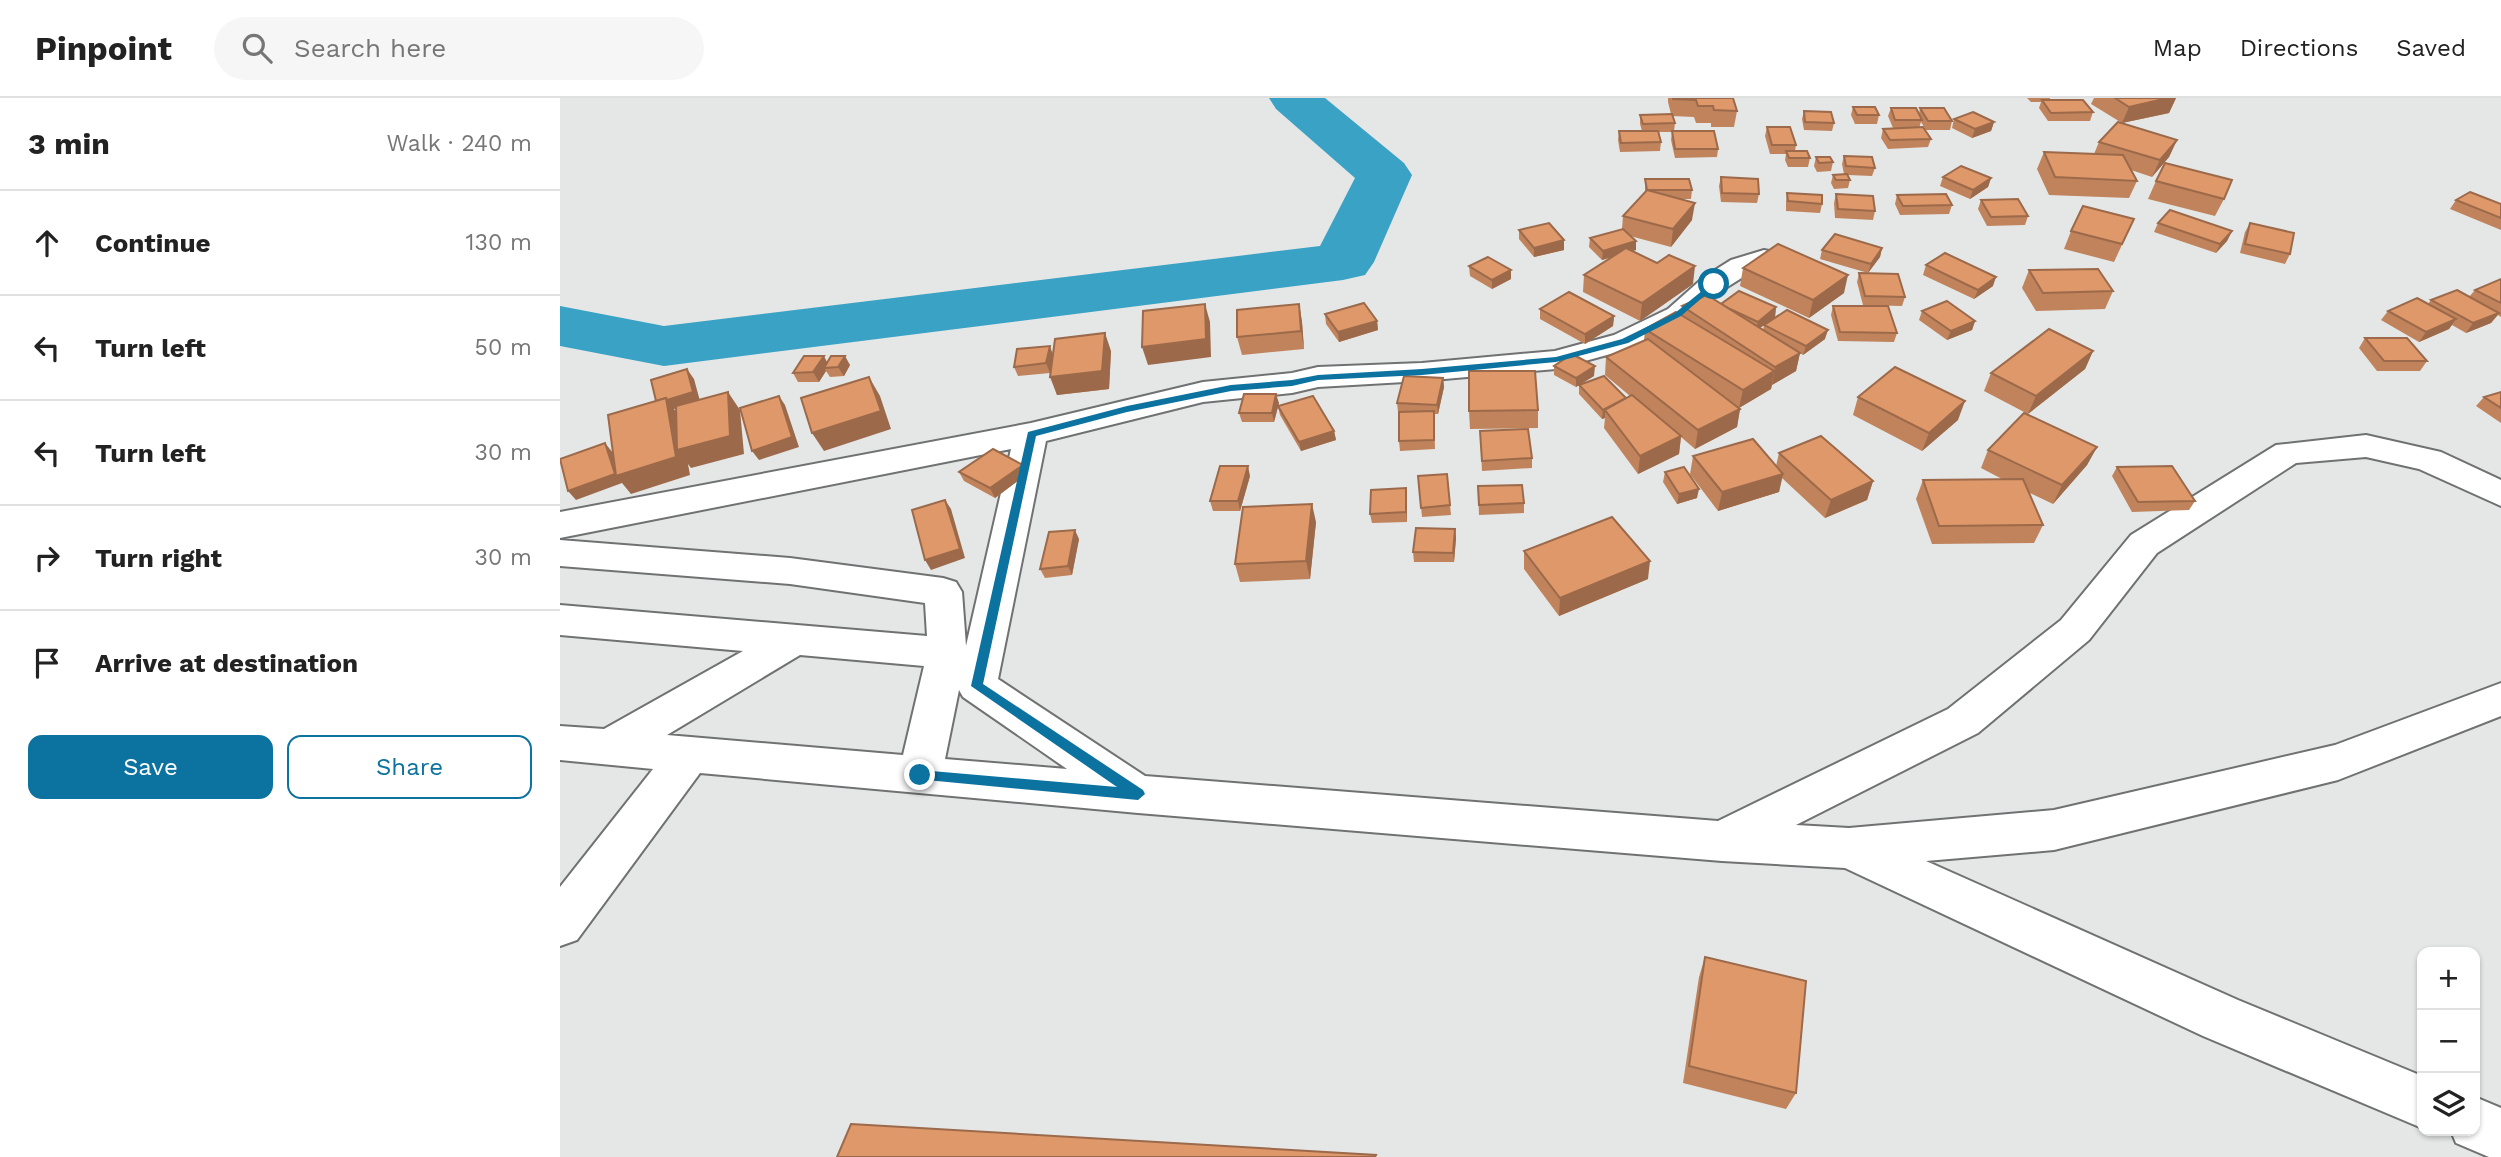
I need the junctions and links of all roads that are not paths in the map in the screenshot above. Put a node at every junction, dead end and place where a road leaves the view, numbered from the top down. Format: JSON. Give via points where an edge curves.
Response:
{"nodes":[{"id":1,"x":1764,"y":258,"type":"edge"},
{"id":2,"x":1031,"y":434,"type":"junction"},
{"id":3,"x":2501,"y":494,"type":"edge"},
{"id":4,"x":560,"y":525,"type":"edge"},
{"id":5,"x":560,"y":553,"type":"edge"},
{"id":6,"x":560,"y":620,"type":"edge"},
{"id":7,"x":796,"y":639,"type":"junction"},
{"id":8,"x":947,"y":653,"type":"junction"},
{"id":9,"x":2501,"y":699,"type":"edge"},
{"id":10,"x":560,"y":743,"type":"edge"},
{"id":11,"x":610,"y":747,"type":"junction"},
{"id":12,"x":690,"y":754,"type":"junction"},
{"id":13,"x":920,"y":775,"type":"junction"},
{"id":14,"x":1138,"y":794,"type":"junction"},
{"id":15,"x":1722,"y":841,"type":"junction"},
{"id":16,"x":1849,"y":848,"type":"junction"},
{"id":17,"x":560,"y":924,"type":"edge"},
{"id":18,"x":2417,"y":1100,"type":"edge"},
{"id":19,"x":2480,"y":1126,"type":"edge"},
{"id":20,"x":2501,"y":1135,"type":"edge"}],
"edges":[{"from":1,"to":2,"type":"street","via":[[1741,266],[1678,315],[1625,341],[1556,360],[1231,388]]},
{"from":2,"to":4,"type":"street"},
{"from":2,"to":14,"type":"street","via":[[977,686]]},
{"from":3,"to":15,"type":"street","via":[[2430,460],[2366,446],[2288,453],[2144,544],[2075,630],[1963,721]]},
{"from":5,"to":8,"type":"street","via":[[790,572],[943,592]]},
{"from":6,"to":7,"type":"street"},
{"from":7,"to":8,"type":"street"},
{"from":7,"to":11,"type":"street"},
{"from":8,"to":13,"type":"street"},
{"from":9,"to":16,"type":"street","via":[[2338,762],[2054,830]]},
{"from":10,"to":11,"type":"street"},
{"from":11,"to":12,"type":"street"},
{"from":12,"to":13,"type":"street"},
{"from":12,"to":17,"type":"street"},
{"from":13,"to":14,"type":"street"},
{"from":14,"to":15,"type":"street"},
{"from":15,"to":16,"type":"street"},
{"from":16,"to":18,"type":"street","via":[[2221,1018]]},
{"from":19,"to":20,"type":"street"}]}
